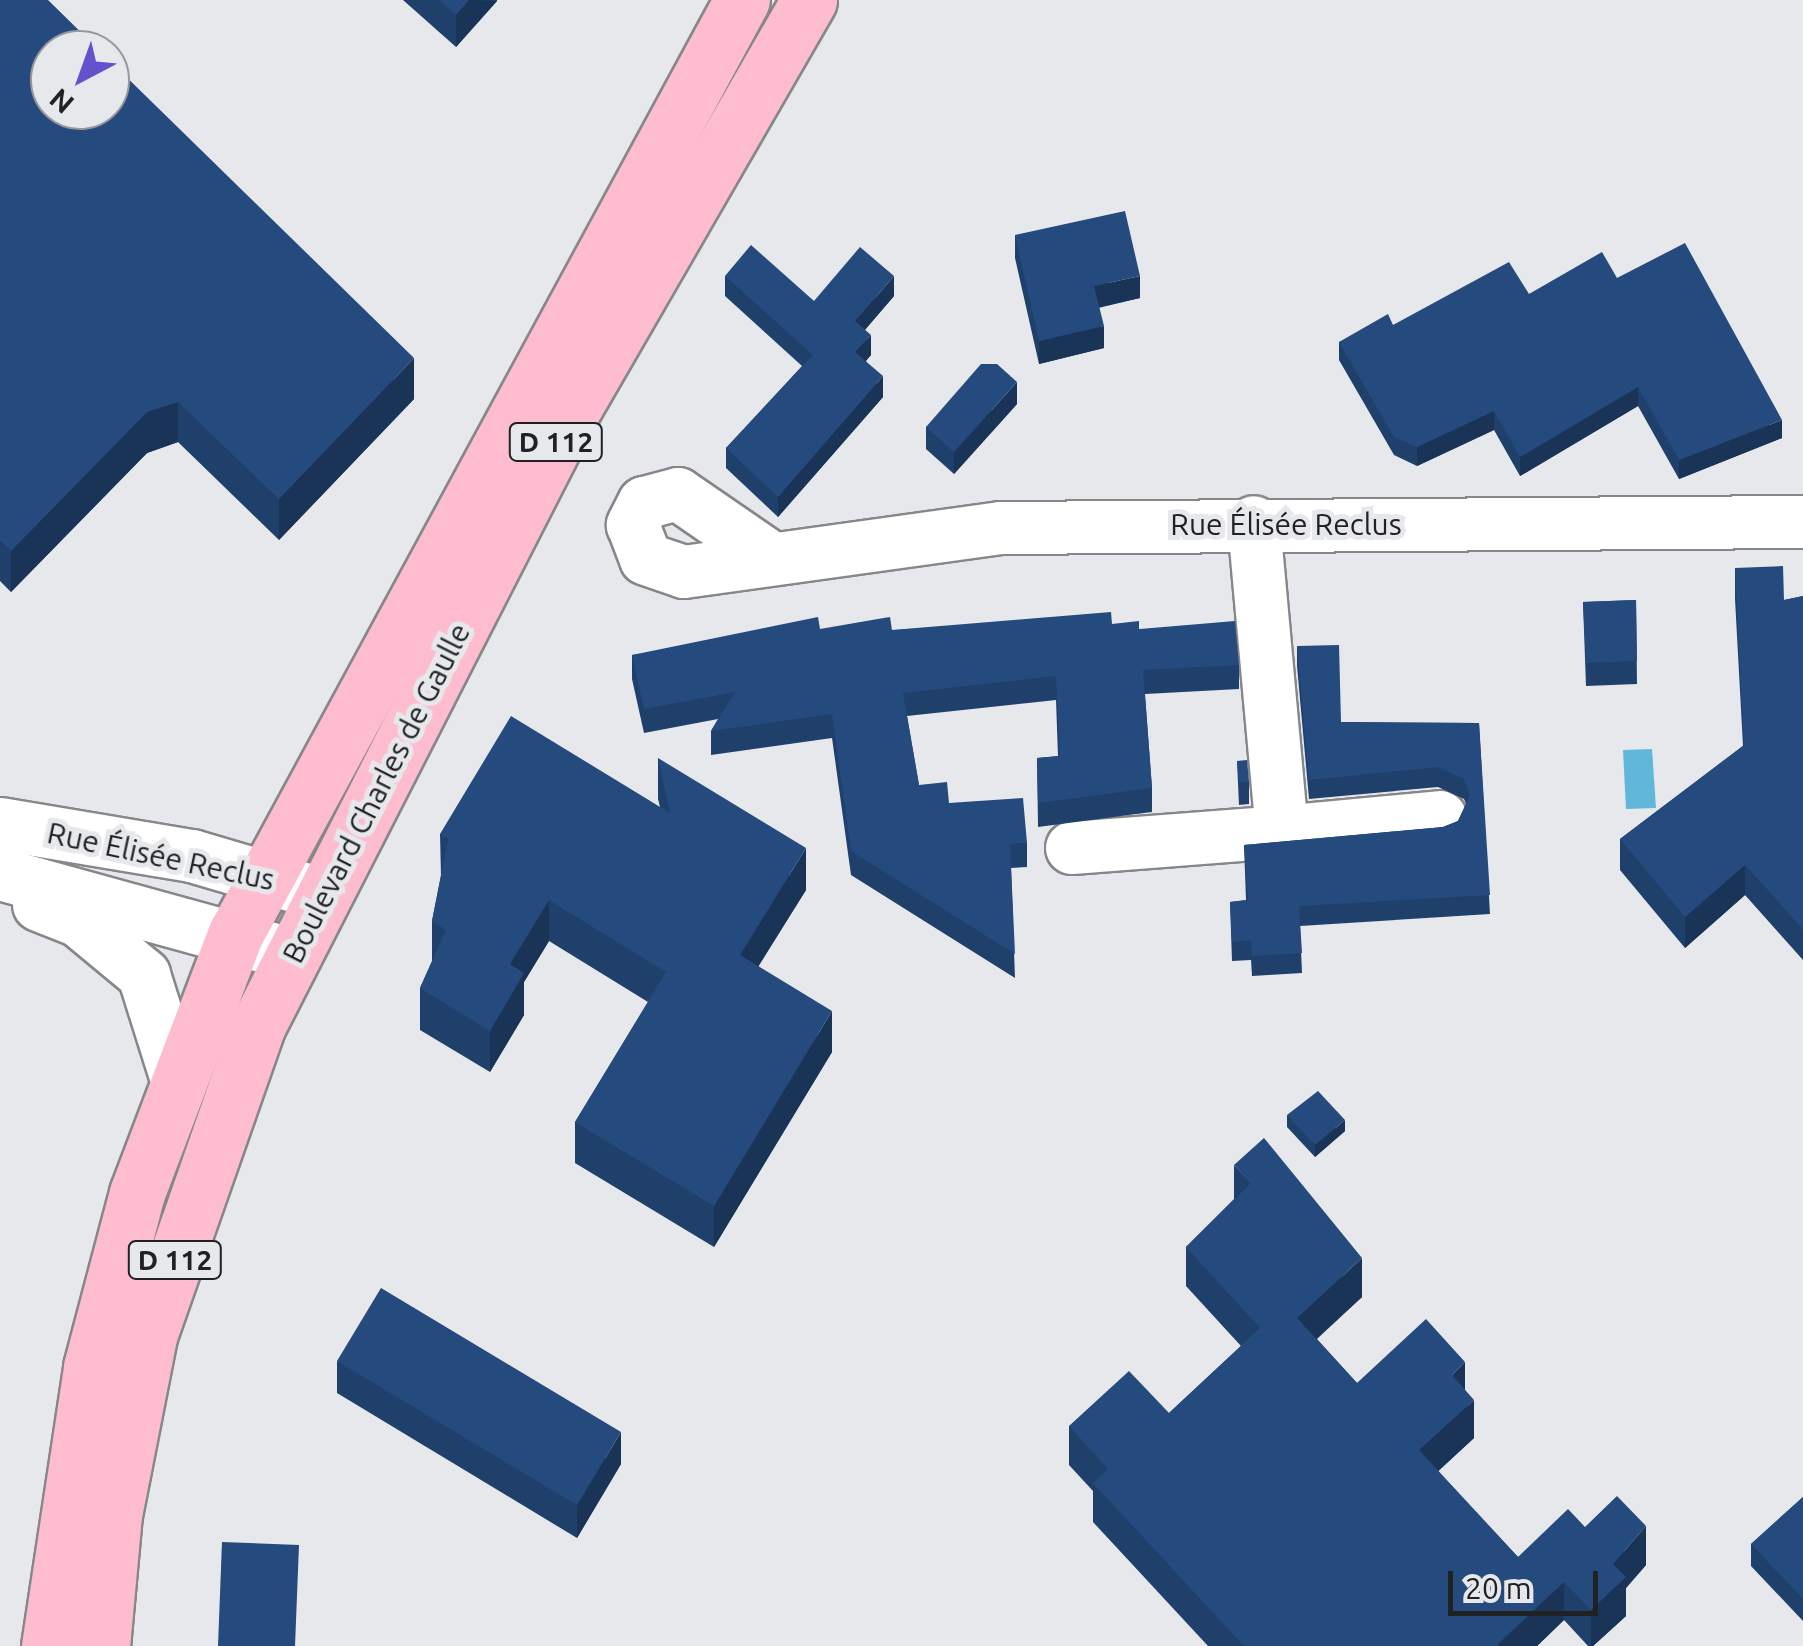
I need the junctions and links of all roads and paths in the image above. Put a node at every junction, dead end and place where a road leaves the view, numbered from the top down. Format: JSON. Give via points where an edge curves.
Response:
{"nodes":[{"id":1,"x":742,"y":0,"type":"edge"},
{"id":2,"x":810,"y":0,"type":"edge"},
{"id":3,"x":1254,"y":522,"type":"junction"},
{"id":4,"x":1803,"y":522,"type":"edge"},
{"id":5,"x":771,"y":558,"type":"dead end"},
{"id":6,"x":1440,"y":818,"type":"dead end"},
{"id":7,"x":0,"y":824,"type":"edge"},
{"id":8,"x":1282,"y":832,"type":"junction"},
{"id":9,"x":1072,"y":848,"type":"dead end"},
{"id":10,"x":0,"y":874,"type":"edge"},
{"id":11,"x":264,"y":874,"type":"junction"},
{"id":12,"x":0,"y":890,"type":"edge"},
{"id":13,"x":320,"y":894,"type":"junction"},
{"id":14,"x":236,"y":934,"type":"junction"},
{"id":15,"x":291,"y":954,"type":"junction"},
{"id":16,"x":178,"y":1082,"type":"junction"},
{"id":17,"x":49,"y":1646,"type":"edge"},
{"id":18,"x":102,"y":1646,"type":"edge"}],
"edges":[{"from":1,"to":11,"type":"main road","number":"D 112"},
{"from":2,"to":13,"type":"main road","name":"Boulevard Charles de Gaulle","number":"D 112","via":[[568,418]]},
{"from":3,"to":4,"type":"street","name":"Rue Élisée Reclus"},
{"from":3,"to":5,"type":"street","name":"Rue Élisée Reclus","via":[[1001,528]]},
{"from":3,"to":8,"type":"street"},
{"from":6,"to":8,"type":"street"},
{"from":7,"to":11,"type":"street","name":"Rue Élisée Reclus"},
{"from":8,"to":9,"type":"street"},
{"from":10,"to":14,"type":"street","name":"Rue Élisée Reclus"},
{"from":11,"to":13,"type":"street","name":"Rue Élisée Reclus"},
{"from":11,"to":14,"type":"main road","name":"Boulevard Charles de Gaulle","number":"D 112"},
{"from":12,"to":16,"type":"street","via":[[79,921],[144,976]]},
{"from":13,"to":15,"type":"main road","name":"Boulevard Charles de Gaulle","number":"D 112"},
{"from":14,"to":15,"type":"street","name":"Rue Élisée Reclus"},
{"from":14,"to":16,"type":"main road","name":"Boulevard Charles de Gaulle","number":"D 112"},
{"from":15,"to":18,"type":"main road","name":"Boulevard Charles de Gaulle","number":"D 112","via":[[149,1336],[114,1515]]},
{"from":16,"to":17,"type":"main road","name":"Boulevard Charles de Gaulle","number":"D 112","via":[[90,1367]]}]}
